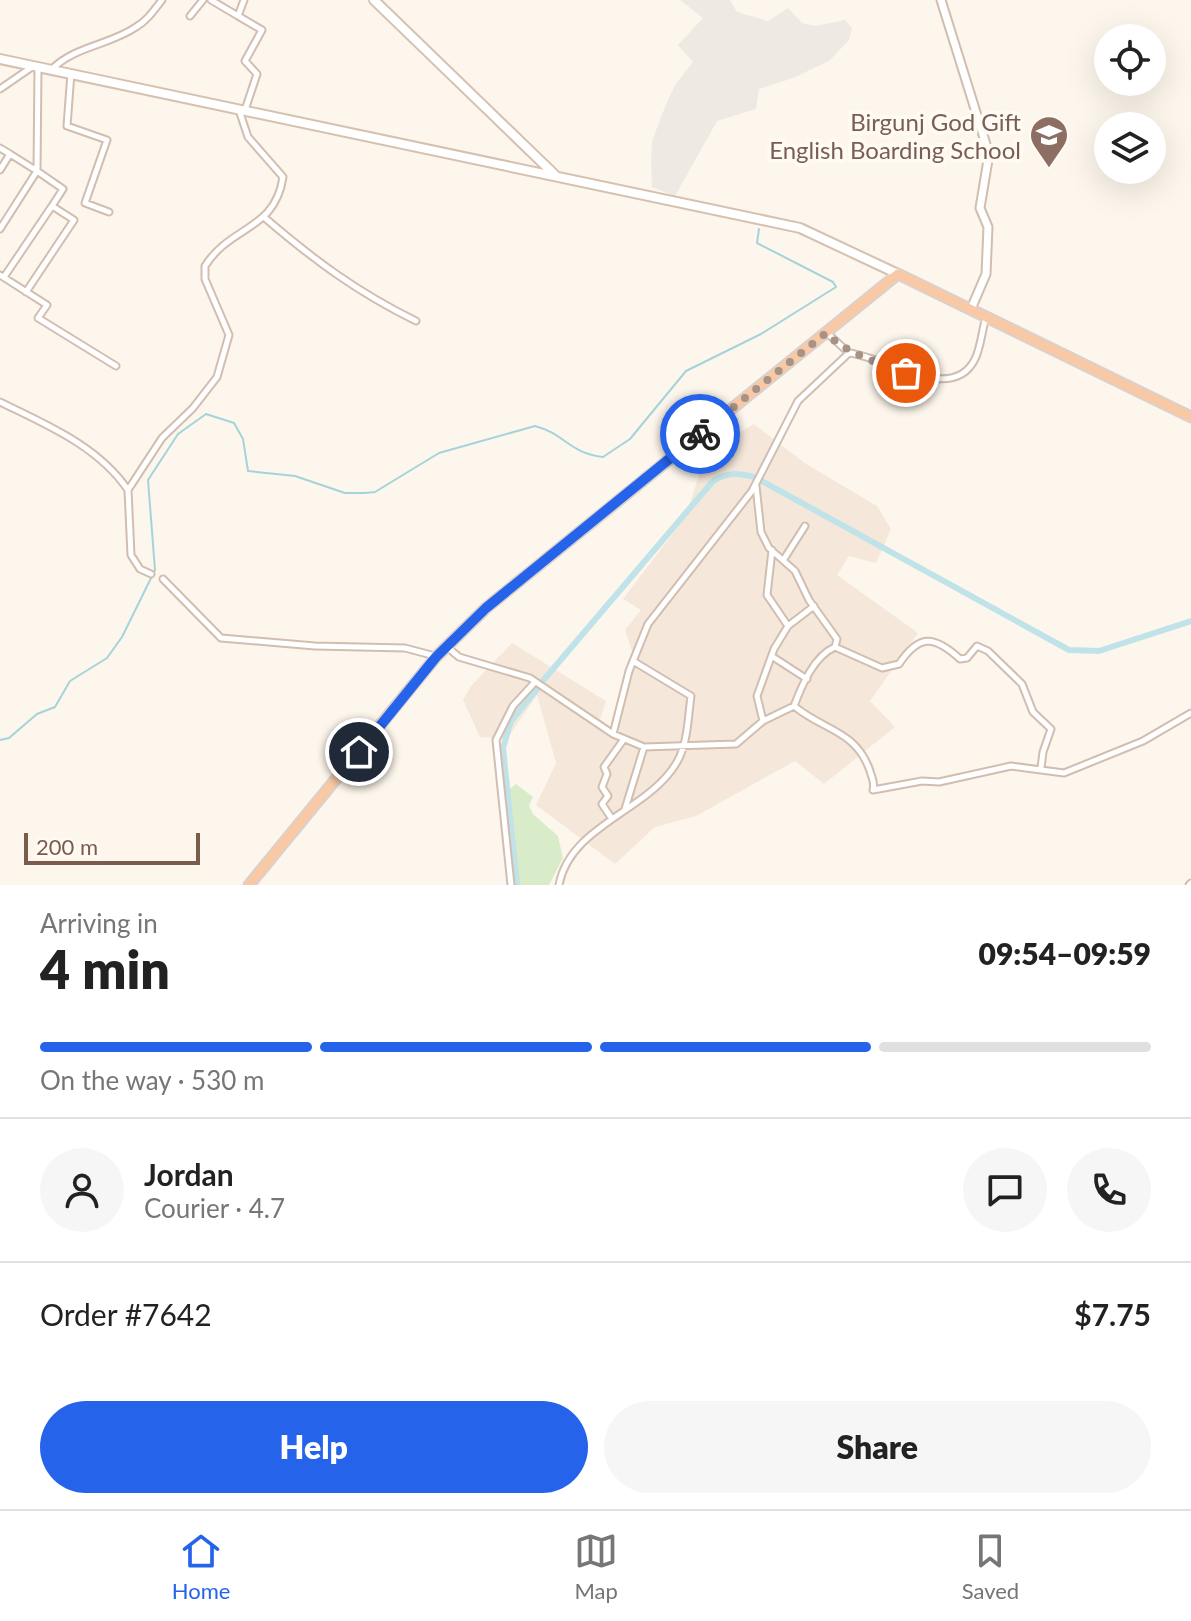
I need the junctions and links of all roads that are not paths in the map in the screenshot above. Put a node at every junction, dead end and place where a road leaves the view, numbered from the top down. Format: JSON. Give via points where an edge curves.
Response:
{"nodes":[{"id":1,"x":162,"y":0,"type":"edge"},
{"id":2,"x":203,"y":0,"type":"edge"},
{"id":3,"x":211,"y":0,"type":"edge"},
{"id":4,"x":244,"y":0,"type":"edge"},
{"id":5,"x":941,"y":0,"type":"edge"},
{"id":6,"x":380,"y":2,"type":"edge"},
{"id":7,"x":190,"y":16,"type":"dead end"},
{"id":8,"x":238,"y":16,"type":"junction"},
{"id":9,"x":0,"y":59,"type":"edge"},
{"id":10,"x":36,"y":66,"type":"junction"},
{"id":11,"x":52,"y":69,"type":"junction"},
{"id":12,"x":71,"y":73,"type":"junction"},
{"id":13,"x":0,"y":89,"type":"edge"},
{"id":14,"x":242,"y":110,"type":"junction"},
{"id":15,"x":0,"y":148,"type":"edge"},
{"id":16,"x":10,"y":154,"type":"junction"},
{"id":17,"x":0,"y":170,"type":"edge"},
{"id":18,"x":37,"y":171,"type":"junction"},
{"id":19,"x":557,"y":177,"type":"junction"},
{"id":20,"x":52,"y":206,"type":"junction"},
{"id":21,"x":109,"y":212,"type":"dead end"},
{"id":22,"x":265,"y":218,"type":"junction"},
{"id":23,"x":0,"y":229,"type":"edge"},
{"id":24,"x":898,"y":274,"type":"junction"},
{"id":25,"x":2,"y":276,"type":"edge"},
{"id":26,"x":26,"y":292,"type":"junction"},
{"id":27,"x":971,"y":309,"type":"junction"},
{"id":28,"x":986,"y":317,"type":"junction"},
{"id":29,"x":416,"y":321,"type":"dead end"},
{"id":30,"x":826,"y":333,"type":"junction"},
{"id":31,"x":849,"y":353,"type":"junction"},
{"id":32,"x":116,"y":366,"type":"dead end"},
{"id":33,"x":0,"y":402,"type":"edge"},
{"id":34,"x":1191,"y":417,"type":"edge"},
{"id":35,"x":756,"y":485,"type":"junction"},
{"id":36,"x":128,"y":490,"type":"junction"},
{"id":37,"x":805,"y":526,"type":"dead end"},
{"id":38,"x":772,"y":550,"type":"junction"},
{"id":39,"x":784,"y":559,"type":"junction"},
{"id":40,"x":151,"y":574,"type":"dead end"},
{"id":41,"x":163,"y":579,"type":"dead end"},
{"id":42,"x":814,"y":606,"type":"junction"},
{"id":43,"x":788,"y":626,"type":"junction"},
{"id":44,"x":446,"y":646,"type":"junction"},
{"id":45,"x":835,"y":647,"type":"junction"},
{"id":46,"x":436,"y":657,"type":"junction"},
{"id":47,"x":773,"y":657,"type":"junction"},
{"id":48,"x":633,"y":661,"type":"junction"},
{"id":49,"x":807,"y":679,"type":"junction"},
{"id":50,"x":535,"y":682,"type":"junction"},
{"id":51,"x":794,"y":706,"type":"junction"},
{"id":52,"x":1191,"y":713,"type":"edge"},
{"id":53,"x":763,"y":721,"type":"junction"},
{"id":54,"x":613,"y":734,"type":"junction"},
{"id":55,"x":624,"y":739,"type":"junction"},
{"id":56,"x":644,"y":747,"type":"junction"},
{"id":57,"x":684,"y":748,"type":"junction"},
{"id":58,"x":1041,"y":768,"type":"junction"},
{"id":59,"x":625,"y":810,"type":"junction"},
{"id":60,"x":612,"y":819,"type":"junction"},
{"id":61,"x":249,"y":885,"type":"edge"},
{"id":62,"x":511,"y":885,"type":"edge"},
{"id":63,"x":559,"y":885,"type":"edge"}],
"edges":[{"from":1,"to":11,"type":"street","via":[[133,30]]},
{"from":2,"to":7,"type":"street"},
{"from":3,"to":8,"type":"street"},
{"from":4,"to":8,"type":"street"},
{"from":5,"to":27,"type":"street","via":[[989,154],[980,208],[988,227],[986,274]]},
{"from":6,"to":19,"type":"main road"},
{"from":8,"to":14,"type":"street","via":[[262,30],[245,61],[257,74]]},
{"from":9,"to":10,"type":"main road"},
{"from":10,"to":11,"type":"main road"},
{"from":10,"to":13,"type":"street"},
{"from":10,"to":18,"type":"street"},
{"from":11,"to":12,"type":"main road"},
{"from":12,"to":14,"type":"main road"},
{"from":12,"to":21,"type":"street","via":[[67,126],[107,140],[85,203]]},
{"from":14,"to":19,"type":"main road"},
{"from":14,"to":22,"type":"street","via":[[248,137],[283,177],[280,196]]},
{"from":15,"to":16,"type":"street"},
{"from":16,"to":17,"type":"street"},
{"from":16,"to":18,"type":"street"},
{"from":18,"to":20,"type":"street","via":[[63,189]]},
{"from":18,"to":23,"type":"street"},
{"from":19,"to":24,"type":"main road","via":[[800,228]]},
{"from":20,"to":25,"type":"street"},
{"from":20,"to":26,"type":"street","via":[[74,220]]},
{"from":22,"to":29,"type":"street","via":[[331,274]]},
{"from":22,"to":36,"type":"street","via":[[232,235],[205,266],[229,344],[217,377],[162,438]]},
{"from":24,"to":27,"type":"highway"},
{"from":24,"to":30,"type":"highway"},
{"from":25,"to":26,"type":"street"},
{"from":26,"to":32,"type":"street","via":[[47,305],[38,318]]},
{"from":27,"to":28,"type":"highway"},
{"from":28,"to":31,"type":"street","via":[[975,360],[965,373],[949,378],[906,373],[862,353]]},
{"from":28,"to":34,"type":"highway"},
{"from":30,"to":31,"type":"street"},
{"from":30,"to":44,"type":"highway","via":[[554,549]]},
{"from":31,"to":35,"type":"street","via":[[798,401]]},
{"from":33,"to":36,"type":"street","via":[[77,442],[116,472]]},
{"from":35,"to":38,"type":"street","via":[[761,532]]},
{"from":35,"to":48,"type":"street","via":[[648,624]]},
{"from":36,"to":40,"type":"street","via":[[131,555]]},
{"from":37,"to":39,"type":"street"},
{"from":38,"to":39,"type":"street"},
{"from":38,"to":43,"type":"street","via":[[767,595]]},
{"from":39,"to":42,"type":"street"},
{"from":41,"to":46,"type":"street","via":[[221,638],[405,648]]},
{"from":42,"to":43,"type":"street"},
{"from":42,"to":45,"type":"street","via":[[837,639]]},
{"from":43,"to":47,"type":"street"},
{"from":44,"to":46,"type":"highway"},
{"from":44,"to":50,"type":"street","via":[[459,657]]},
{"from":45,"to":49,"type":"street","via":[[824,652]]},
{"from":45,"to":58,"type":"street","via":[[882,668],[899,664],[920,641],[947,647],[960,659],[977,646],[988,651],[1022,684],[1033,712],[1049,724]]},
{"from":46,"to":61,"type":"highway"},
{"from":47,"to":49,"type":"street"},
{"from":47,"to":53,"type":"street","via":[[757,696]]},
{"from":48,"to":54,"type":"street"},
{"from":48,"to":57,"type":"street","via":[[691,696]]},
{"from":49,"to":51,"type":"street"},
{"from":50,"to":54,"type":"street"},
{"from":50,"to":62,"type":"street","via":[[513,706],[496,740]]},
{"from":51,"to":53,"type":"street"},
{"from":51,"to":58,"type":"street","via":[[855,742],[865,755],[873,790],[1011,766]]},
{"from":52,"to":58,"type":"street","via":[[1092,764],[1064,773]]},
{"from":53,"to":57,"type":"street","via":[[736,744]]},
{"from":54,"to":55,"type":"street"},
{"from":55,"to":56,"type":"street"},
{"from":55,"to":60,"type":"street","via":[[604,767],[602,787],[608,796],[602,804]]},
{"from":56,"to":57,"type":"street"},
{"from":56,"to":59,"type":"street"},
{"from":57,"to":59,"type":"street","via":[[663,781]]},
{"from":59,"to":60,"type":"street"},
{"from":60,"to":63,"type":"street","via":[[570,858]]}]}
